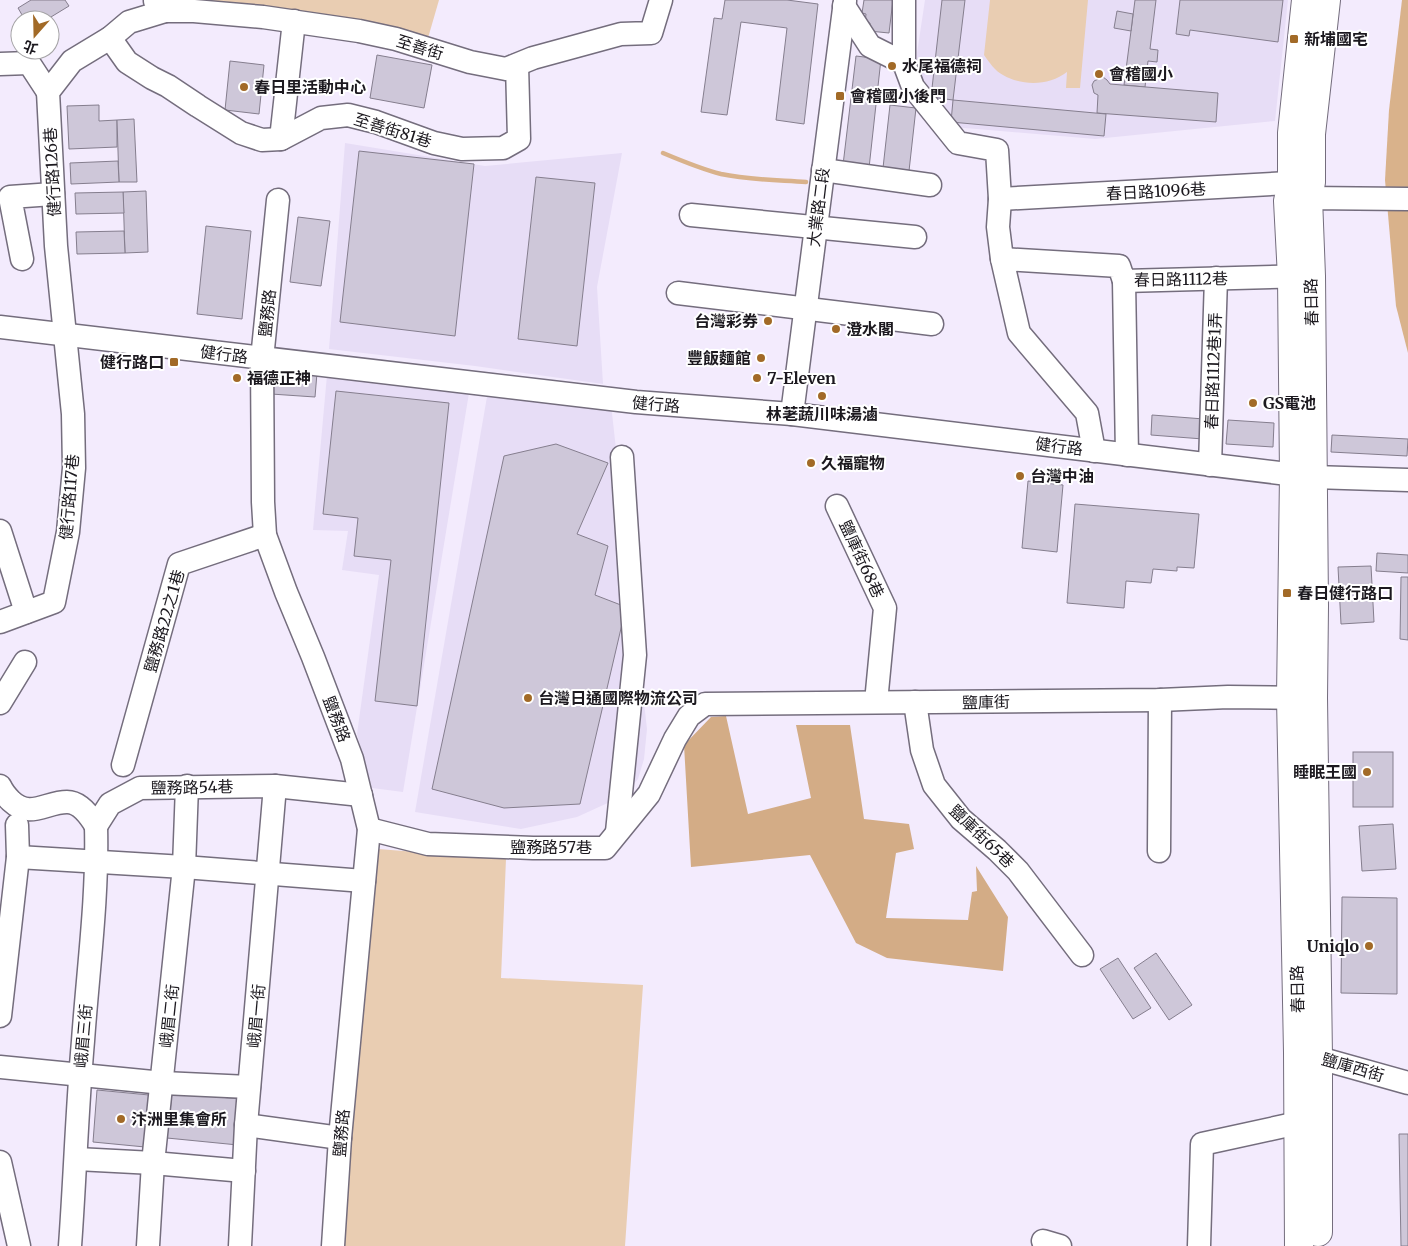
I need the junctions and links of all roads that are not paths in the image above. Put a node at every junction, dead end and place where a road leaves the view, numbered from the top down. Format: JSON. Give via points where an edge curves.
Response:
{"nodes":[{"id":1,"x":661,"y":0,"type":"edge"},
{"id":2,"x":904,"y":0,"type":"edge"},
{"id":3,"x":1306,"y":0,"type":"edge"},
{"id":4,"x":1326,"y":0,"type":"edge"},
{"id":5,"x":844,"y":3,"type":"edge"},
{"id":6,"x":160,"y":6,"type":"edge"},
{"id":7,"x":294,"y":21,"type":"junction"},
{"id":8,"x":110,"y":38,"type":"junction"},
{"id":9,"x":904,"y":63,"type":"junction"},
{"id":10,"x":0,"y":64,"type":"edge"},
{"id":11,"x":517,"y":65,"type":"junction"},
{"id":12,"x":48,"y":92,"type":"junction"},
{"id":13,"x":281,"y":139,"type":"junction"},
{"id":14,"x":822,"y":179,"type":"junction"},
{"id":15,"x":930,"y":186,"type":"dead end"},
{"id":16,"x":1300,"y":191,"type":"junction"},
{"id":17,"x":53,"y":194,"type":"junction"},
{"id":18,"x":1000,"y":199,"type":"junction"},
{"id":19,"x":1408,"y":199,"type":"edge"},
{"id":20,"x":278,"y":200,"type":"dead end"},
{"id":21,"x":692,"y":215,"type":"dead end"},
{"id":22,"x":816,"y":228,"type":"junction"},
{"id":23,"x":915,"y":237,"type":"dead end"},
{"id":24,"x":22,"y":259,"type":"dead end"},
{"id":25,"x":1002,"y":259,"type":"junction"},
{"id":26,"x":1302,"y":276,"type":"junction"},
{"id":27,"x":1216,"y":278,"type":"junction"},
{"id":28,"x":1124,"y":281,"type":"junction"},
{"id":29,"x":678,"y":293,"type":"dead end"},
{"id":30,"x":805,"y":309,"type":"junction"},
{"id":31,"x":932,"y":324,"type":"dead end"},
{"id":32,"x":0,"y":327,"type":"edge"},
{"id":33,"x":65,"y":334,"type":"junction"},
{"id":34,"x":262,"y":359,"type":"junction"},
{"id":35,"x":792,"y":414,"type":"junction"},
{"id":36,"x":1094,"y":450,"type":"junction"},
{"id":37,"x":1127,"y":454,"type":"junction"},
{"id":38,"x":622,"y":457,"type":"dead end"},
{"id":39,"x":1210,"y":465,"type":"junction"},
{"id":40,"x":1304,"y":476,"type":"junction"},
{"id":41,"x":1408,"y":480,"type":"edge"},
{"id":42,"x":837,"y":506,"type":"dead end"},
{"id":43,"x":0,"y":531,"type":"edge"},
{"id":44,"x":265,"y":535,"type":"junction"},
{"id":45,"x":26,"y":612,"type":"junction"},
{"id":46,"x":0,"y":622,"type":"edge"},
{"id":47,"x":25,"y":662,"type":"dead end"},
{"id":48,"x":1302,"y":698,"type":"junction"},
{"id":49,"x":1160,"y":700,"type":"junction"},
{"id":50,"x":876,"y":702,"type":"junction"},
{"id":51,"x":915,"y":702,"type":"junction"},
{"id":52,"x":0,"y":703,"type":"edge"},
{"id":53,"x":675,"y":739,"type":"joint"},
{"id":54,"x":123,"y":765,"type":"dead end"},
{"id":55,"x":0,"y":786,"type":"edge"},
{"id":56,"x":187,"y":786,"type":"junction"},
{"id":57,"x":275,"y":786,"type":"junction"},
{"id":58,"x":361,"y":796,"type":"junction"},
{"id":59,"x":17,"y":825,"type":"dead end"},
{"id":60,"x":96,"y":826,"type":"junction"},
{"id":61,"x":369,"y":829,"type":"junction"},
{"id":62,"x":617,"y":832,"type":"junction"},
{"id":63,"x":1159,"y":851,"type":"dead end"},
{"id":64,"x":18,"y":857,"type":"junction"},
{"id":65,"x":97,"y":862,"type":"junction"},
{"id":66,"x":184,"y":867,"type":"junction"},
{"id":67,"x":268,"y":874,"type":"junction"},
{"id":68,"x":364,"y":880,"type":"junction"},
{"id":69,"x":1082,"y":955,"type":"dead end"},
{"id":70,"x":0,"y":1016,"type":"edge"},
{"id":71,"x":1308,"y":1054,"type":"junction"},
{"id":72,"x":0,"y":1067,"type":"edge"},
{"id":73,"x":80,"y":1074,"type":"junction"},
{"id":74,"x":163,"y":1083,"type":"junction"},
{"id":75,"x":1408,"y":1083,"type":"edge"},
{"id":76,"x":249,"y":1087,"type":"junction"},
{"id":77,"x":1298,"y":1123,"type":"junction"},
{"id":78,"x":246,"y":1125,"type":"junction"},
{"id":79,"x":340,"y":1138,"type":"junction"},
{"id":80,"x":77,"y":1159,"type":"junction"},
{"id":81,"x":0,"y":1162,"type":"edge"},
{"id":82,"x":153,"y":1163,"type":"junction"},
{"id":83,"x":244,"y":1171,"type":"junction"},
{"id":84,"x":19,"y":1246,"type":"edge"},
{"id":85,"x":70,"y":1246,"type":"edge"},
{"id":86,"x":148,"y":1246,"type":"edge"},
{"id":87,"x":240,"y":1246,"type":"edge"},
{"id":88,"x":333,"y":1246,"type":"edge"},
{"id":89,"x":1199,"y":1246,"type":"edge"},
{"id":90,"x":1299,"y":1246,"type":"edge"},
{"id":91,"x":1318,"y":1246,"type":"edge"}],
"edges":[{"from":1,"to":11,"type":"street","name":"至善街","via":[[651,33],[621,34]]},
{"from":2,"to":9,"type":"street"},
{"from":3,"to":16,"type":"main road","name":"春日路","via":[[1292,133]]},
{"from":4,"to":16,"type":"main road","name":"春日路","via":[[1311,134]]},
{"from":5,"to":9,"type":"street","via":[[870,46]]},
{"from":5,"to":14,"type":"street","name":"大業路二段"},
{"from":6,"to":7,"type":"street","name":"至善街"},
{"from":6,"to":8,"type":"street","name":"至善街","via":[[129,22]]},
{"from":7,"to":11,"type":"street","name":"至善街","via":[[396,39],[470,62],[506,69]]},
{"from":7,"to":13,"type":"street"},
{"from":8,"to":12,"type":"street","via":[[72,61]]},
{"from":8,"to":13,"type":"street","via":[[127,62],[241,133],[262,140]]},
{"from":9,"to":18,"type":"street","via":[[913,87],[958,143],[997,150]]},
{"from":10,"to":12,"type":"street","via":[[29,64]]},
{"from":11,"to":13,"type":"street","name":"至善街81巷","via":[[519,139],[503,148],[462,149],[348,115],[321,118]]},
{"from":12,"to":17,"type":"street","name":"健行路126巷"},
{"from":14,"to":15,"type":"street"},
{"from":14,"to":22,"type":"street","name":"大業路二段"},
{"from":16,"to":18,"type":"street","name":"春日路1096巷"},
{"from":16,"to":19,"type":"street","name":"春日路1096巷","via":[[1352,198]]},
{"from":16,"to":26,"type":"main road","name":"春日路"},
{"from":17,"to":24,"type":"street","via":[[10,197]]},
{"from":17,"to":33,"type":"street","name":"健行路126巷"},
{"from":18,"to":25,"type":"street","via":[[998,227]]},
{"from":20,"to":34,"type":"street","name":"鹽務路"},
{"from":21,"to":22,"type":"street"},
{"from":22,"to":23,"type":"street"},
{"from":22,"to":30,"type":"street","name":"大業路二段"},
{"from":25,"to":28,"type":"street","name":"春日路1112巷","via":[[1119,266]]},
{"from":25,"to":36,"type":"street","via":[[1019,333],[1087,414]]},
{"from":26,"to":27,"type":"street","name":"春日路1112巷"},
{"from":26,"to":40,"type":"main road","name":"春日路"},
{"from":27,"to":28,"type":"street","name":"春日路1112巷"},
{"from":27,"to":39,"type":"street","name":"春日路1112巷1弄"},
{"from":28,"to":37,"type":"street"},
{"from":29,"to":30,"type":"street"},
{"from":30,"to":31,"type":"street"},
{"from":30,"to":35,"type":"street","name":"大業路二段"},
{"from":32,"to":33,"type":"street","name":"健行路"},
{"from":33,"to":34,"type":"street","name":"健行路"},
{"from":33,"to":45,"type":"street","name":"健行路117巷","via":[[73,459],[68,532],[54,602]]},
{"from":34,"to":35,"type":"street","name":"健行路","via":[[636,402]]},
{"from":34,"to":44,"type":"street","name":"鹽務路"},
{"from":35,"to":36,"type":"street","name":"健行路"},
{"from":36,"to":37,"type":"street","name":"健行路"},
{"from":37,"to":39,"type":"street","name":"健行路"},
{"from":38,"to":62,"type":"street","via":[[635,655]]},
{"from":39,"to":40,"type":"street","name":"健行路"},
{"from":40,"to":41,"type":"street","name":"健行路"},
{"from":40,"to":48,"type":"main road","name":"春日路"},
{"from":42,"to":50,"type":"street","name":"鹽庫街68巷","via":[[885,608]]},
{"from":43,"to":45,"type":"street"},
{"from":44,"to":54,"type":"street","name":"鹽務路22之1巷","via":[[179,564]]},
{"from":44,"to":58,"type":"street","name":"鹽務路","via":[[352,759]]},
{"from":45,"to":46,"type":"street","name":"健行路117巷"},
{"from":47,"to":52,"type":"street"},
{"from":48,"to":49,"type":"street","name":"鹽庫街"},
{"from":48,"to":71,"type":"main road","name":"春日路"},
{"from":49,"to":51,"type":"street","name":"鹽庫街"},
{"from":49,"to":63,"type":"street"},
{"from":50,"to":51,"type":"street","name":"鹽庫街"},
{"from":50,"to":53,"type":"street","name":"鹽庫街","via":[[705,704],[689,716]]},
{"from":51,"to":69,"type":"street","name":"鹽庫街65巷","via":[[922,750],[934,784],[961,819],[1018,871]]},
{"from":53,"to":62,"type":"street","name":"鹽務路57巷","via":[[649,794]]},
{"from":55,"to":60,"type":"street","via":[[18,808],[31,810],[68,802],[89,814]]},
{"from":56,"to":57,"type":"street","name":"鹽務路54巷"},
{"from":56,"to":60,"type":"street","name":"鹽務路54巷","via":[[140,788],[110,804]]},
{"from":56,"to":66,"type":"street","name":"峨眉二街"},
{"from":57,"to":58,"type":"street","name":"鹽務路54巷"},
{"from":57,"to":67,"type":"street","name":"峨眉一街"},
{"from":58,"to":61,"type":"street","name":"鹽務路"},
{"from":59,"to":64,"type":"street"},
{"from":60,"to":65,"type":"street","name":"峨眉三街"},
{"from":61,"to":62,"type":"street","name":"鹽務路57巷","via":[[428,844],[533,848],[604,848]]},
{"from":61,"to":68,"type":"street","name":"鹽務路"},
{"from":64,"to":65,"type":"street"},
{"from":64,"to":70,"type":"street"},
{"from":65,"to":66,"type":"street"},
{"from":65,"to":73,"type":"street","name":"峨眉三街"},
{"from":66,"to":67,"type":"street"},
{"from":66,"to":74,"type":"street","name":"峨眉二街"},
{"from":67,"to":68,"type":"street"},
{"from":67,"to":76,"type":"street","name":"峨眉一街"},
{"from":68,"to":79,"type":"street","name":"鹽務路"},
{"from":71,"to":75,"type":"street","name":"鹽庫西街"},
{"from":71,"to":77,"type":"main road","name":"春日路"},
{"from":71,"to":91,"type":"main road","name":"春日路"},
{"from":72,"to":73,"type":"street"},
{"from":73,"to":74,"type":"street"},
{"from":73,"to":80,"type":"street","name":"峨眉三街"},
{"from":74,"to":76,"type":"street"},
{"from":74,"to":82,"type":"street","name":"峨眉二街"},
{"from":76,"to":78,"type":"street","name":"峨眉一街"},
{"from":77,"to":89,"type":"street","via":[[1202,1144]]},
{"from":77,"to":90,"type":"main road","name":"春日路"},
{"from":78,"to":79,"type":"street"},
{"from":78,"to":83,"type":"street","name":"峨眉一街"},
{"from":79,"to":88,"type":"street","name":"鹽務路"},
{"from":80,"to":82,"type":"street"},
{"from":80,"to":85,"type":"street","name":"峨眉三街"},
{"from":81,"to":84,"type":"street"},
{"from":82,"to":83,"type":"street"},
{"from":82,"to":86,"type":"street","name":"峨眉二街"},
{"from":83,"to":87,"type":"street","name":"峨眉一街"}]}
